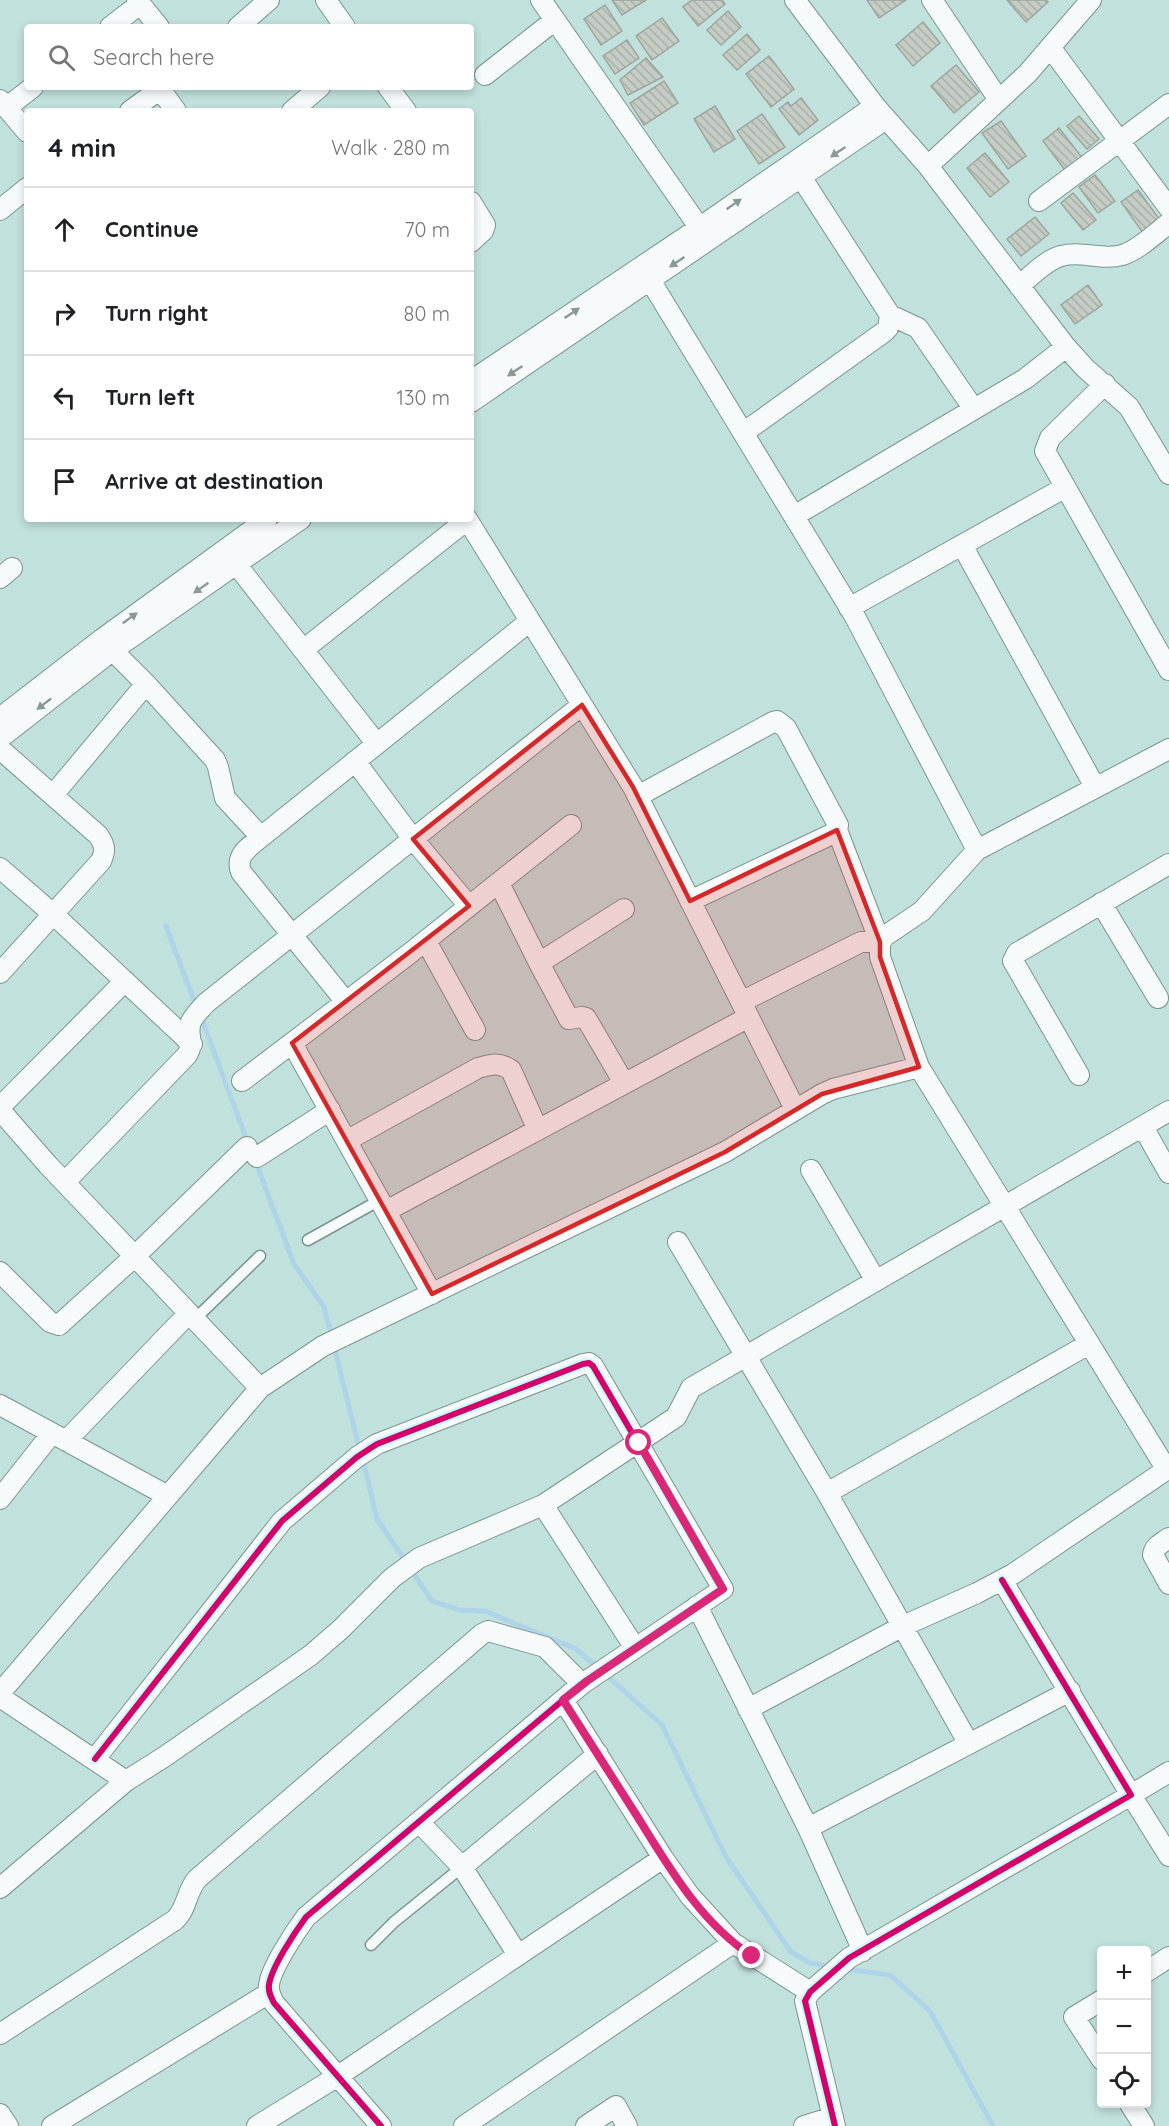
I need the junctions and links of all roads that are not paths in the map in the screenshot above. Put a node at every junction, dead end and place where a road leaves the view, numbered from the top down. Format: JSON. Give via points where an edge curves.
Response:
{"nodes":[{"id":1,"x":268,"y":0,"type":"edge"},
{"id":2,"x":326,"y":0,"type":"edge"},
{"id":3,"x":541,"y":0,"type":"edge"},
{"id":4,"x":795,"y":0,"type":"edge"},
{"id":5,"x":932,"y":0,"type":"edge"},
{"id":6,"x":139,"y":2,"type":"edge"},
{"id":7,"x":1084,"y":3,"type":"edge"},
{"id":8,"x":555,"y":20,"type":"junction"},
{"id":9,"x":113,"y":24,"type":"edge"},
{"id":10,"x":157,"y":24,"type":"edge"},
{"id":11,"x":241,"y":24,"type":"edge"},
{"id":12,"x":343,"y":24,"type":"edge"},
{"id":13,"x":1050,"y":47,"type":"junction"},
{"id":14,"x":485,"y":75,"type":"dead end"},
{"id":15,"x":28,"y":90,"type":"edge"},
{"id":16,"x":159,"y":90,"type":"edge"},
{"id":17,"x":163,"y":90,"type":"edge"},
{"id":18,"x":316,"y":90,"type":"edge"},
{"id":19,"x":390,"y":90,"type":"edge"},
{"id":20,"x":999,"y":100,"type":"junction"},
{"id":21,"x":3,"y":104,"type":"edge"},
{"id":22,"x":1169,"y":104,"type":"edge"},
{"id":23,"x":134,"y":108,"type":"edge"},
{"id":24,"x":174,"y":108,"type":"edge"},
{"id":25,"x":296,"y":108,"type":"edge"},
{"id":26,"x":404,"y":108,"type":"edge"},
{"id":27,"x":881,"y":112,"type":"junction"},
{"id":28,"x":24,"y":128,"type":"edge"},
{"id":29,"x":1119,"y":140,"type":"junction"},
{"id":30,"x":928,"y":166,"type":"junction"},
{"id":31,"x":801,"y":177,"type":"junction"},
{"id":32,"x":24,"y":190,"type":"edge"},
{"id":33,"x":1038,"y":201,"type":"dead end"},
{"id":34,"x":474,"y":207,"type":"edge"},
{"id":35,"x":1169,"y":208,"type":"edge"},
{"id":36,"x":0,"y":210,"type":"edge"},
{"id":37,"x":1169,"y":224,"type":"edge"},
{"id":38,"x":703,"y":234,"type":"junction"},
{"id":39,"x":474,"y":239,"type":"edge"},
{"id":40,"x":650,"y":280,"type":"junction"},
{"id":41,"x":1019,"y":286,"type":"junction"},
{"id":42,"x":890,"y":315,"type":"junction"},
{"id":43,"x":1066,"y":347,"type":"junction"},
{"id":44,"x":474,"y":379,"type":"edge"},
{"id":45,"x":1105,"y":384,"type":"junction"},
{"id":46,"x":474,"y":400,"type":"edge"},
{"id":47,"x":973,"y":408,"type":"junction"},
{"id":48,"x":743,"y":433,"type":"junction"},
{"id":49,"x":1169,"y":474,"type":"edge"},
{"id":50,"x":1064,"y":488,"type":"junction"},
{"id":51,"x":794,"y":516,"type":"junction"},
{"id":52,"x":263,"y":522,"type":"edge"},
{"id":53,"x":297,"y":522,"type":"edge"},
{"id":54,"x":463,"y":522,"type":"edge"},
{"id":55,"x":469,"y":522,"type":"edge"},
{"id":56,"x":962,"y":544,"type":"junction"},
{"id":57,"x":236,"y":564,"type":"junction"},
{"id":58,"x":849,"y":608,"type":"junction"},
{"id":59,"x":530,"y":621,"type":"junction"},
{"id":60,"x":107,"y":645,"type":"junction"},
{"id":61,"x":303,"y":650,"type":"junction"},
{"id":62,"x":1169,"y":670,"type":"edge"},
{"id":63,"x":146,"y":684,"type":"junction"},
{"id":64,"x":582,"y":705,"type":"junction"},
{"id":65,"x":0,"y":717,"type":"edge"},
{"id":66,"x":0,"y":738,"type":"edge"},
{"id":67,"x":376,"y":743,"type":"junction"},
{"id":68,"x":0,"y":749,"type":"edge"},
{"id":69,"x":1169,"y":749,"type":"edge"},
{"id":70,"x":355,"y":761,"type":"junction"},
{"id":71,"x":1095,"y":787,"type":"junction"},
{"id":72,"x":53,"y":795,"type":"junction"},
{"id":73,"x":638,"y":796,"type":"junction"},
{"id":74,"x":571,"y":825,"type":"dead end"},
{"id":75,"x":837,"y":830,"type":"junction"},
{"id":76,"x":261,"y":837,"type":"junction"},
{"id":77,"x":413,"y":839,"type":"junction"},
{"id":78,"x":976,"y":850,"type":"junction"},
{"id":79,"x":1169,"y":864,"type":"edge"},
{"id":80,"x":0,"y":868,"type":"edge"},
{"id":81,"x":499,"y":883,"type":"junction"},
{"id":82,"x":690,"y":901,"type":"junction"},
{"id":83,"x":1101,"y":903,"type":"junction"},
{"id":84,"x":469,"y":906,"type":"junction"},
{"id":85,"x":624,"y":909,"type":"dead end"},
{"id":86,"x":53,"y":914,"type":"junction"},
{"id":87,"x":292,"y":935,"type":"junction"},
{"id":88,"x":426,"y":941,"type":"junction"},
{"id":89,"x":880,"y":942,"type":"junction"},
{"id":90,"x":538,"y":963,"type":"junction"},
{"id":91,"x":0,"y":973,"type":"edge"},
{"id":92,"x":125,"y":981,"type":"junction"},
{"id":93,"x":1158,"y":998,"type":"dead end"},
{"id":94,"x":346,"y":1002,"type":"junction"},
{"id":95,"x":745,"y":1010,"type":"junction"},
{"id":96,"x":475,"y":1030,"type":"dead end"},
{"id":97,"x":292,"y":1043,"type":"junction"},
{"id":98,"x":192,"y":1044,"type":"junction"},
{"id":99,"x":919,"y":1067,"type":"junction"},
{"id":100,"x":1079,"y":1075,"type":"dead end"},
{"id":101,"x":242,"y":1081,"type":"dead end"},
{"id":102,"x":624,"y":1083,"type":"junction"},
{"id":103,"x":0,"y":1108,"type":"edge"},
{"id":104,"x":795,"y":1109,"type":"junction"},
{"id":105,"x":330,"y":1110,"type":"junction"},
{"id":106,"x":1169,"y":1111,"type":"edge"},
{"id":107,"x":1143,"y":1127,"type":"junction"},
{"id":108,"x":538,"y":1130,"type":"junction"},
{"id":109,"x":348,"y":1140,"type":"junction"},
{"id":110,"x":811,"y":1170,"type":"dead end"},
{"id":111,"x":1169,"y":1173,"type":"edge"},
{"id":112,"x":65,"y":1182,"type":"junction"},
{"id":113,"x":383,"y":1205,"type":"junction"},
{"id":114,"x":1004,"y":1207,"type":"junction"},
{"id":115,"x":308,"y":1240,"type":"dead end"},
{"id":116,"x":678,"y":1242,"type":"dead end"},
{"id":117,"x":135,"y":1256,"type":"junction"},
{"id":118,"x":260,"y":1256,"type":"dead end"},
{"id":119,"x":0,"y":1272,"type":"edge"},
{"id":120,"x":876,"y":1281,"type":"junction"},
{"id":121,"x":432,"y":1294,"type":"junction"},
{"id":122,"x":192,"y":1316,"type":"junction"},
{"id":123,"x":1089,"y":1344,"type":"junction"},
{"id":124,"x":747,"y":1358,"type":"junction"},
{"id":125,"x":260,"y":1388,"type":"junction"},
{"id":126,"x":0,"y":1405,"type":"edge"},
{"id":127,"x":59,"y":1437,"type":"junction"},
{"id":128,"x":639,"y":1443,"type":"junction"},
{"id":129,"x":1168,"y":1469,"type":"edge"},
{"id":130,"x":827,"y":1493,"type":"junction"},
{"id":131,"x":168,"y":1496,"type":"junction"},
{"id":132,"x":0,"y":1499,"type":"edge"},
{"id":133,"x":543,"y":1505,"type":"junction"},
{"id":134,"x":1169,"y":1538,"type":"edge"},
{"id":135,"x":1002,"y":1580,"type":"junction"},
{"id":136,"x":1169,"y":1584,"type":"edge"},
{"id":137,"x":697,"y":1606,"type":"junction"},
{"id":138,"x":903,"y":1626,"type":"junction"},
{"id":139,"x":634,"y":1648,"type":"junction"},
{"id":140,"x":584,"y":1683,"type":"junction"},
{"id":141,"x":1070,"y":1691,"type":"junction"},
{"id":142,"x":0,"y":1695,"type":"edge"},
{"id":143,"x":563,"y":1700,"type":"junction"},
{"id":144,"x":748,"y":1709,"type":"junction"},
{"id":145,"x":969,"y":1744,"type":"junction"},
{"id":146,"x":598,"y":1754,"type":"junction"},
{"id":147,"x":95,"y":1759,"type":"junction"},
{"id":148,"x":1169,"y":1772,"type":"edge"},
{"id":149,"x":126,"y":1781,"type":"junction"},
{"id":150,"x":1131,"y":1795,"type":"junction"},
{"id":151,"x":418,"y":1822,"type":"junction"},
{"id":152,"x":808,"y":1828,"type":"junction"},
{"id":153,"x":1169,"y":1856,"type":"edge"},
{"id":154,"x":663,"y":1858,"type":"junction"},
{"id":155,"x":462,"y":1868,"type":"junction"},
{"id":156,"x":0,"y":1888,"type":"edge"},
{"id":157,"x":733,"y":1943,"type":"junction"},
{"id":158,"x":370,"y":1945,"type":"dead end"},
{"id":159,"x":856,"y":1954,"type":"junction"},
{"id":160,"x":518,"y":1955,"type":"junction"},
{"id":161,"x":1169,"y":1956,"type":"edge"},
{"id":162,"x":1151,"y":1969,"type":"edge"},
{"id":163,"x":810,"y":1992,"type":"junction"},
{"id":164,"x":269,"y":1993,"type":"junction"},
{"id":165,"x":1097,"y":2003,"type":"edge"},
{"id":166,"x":0,"y":2034,"type":"edge"},
{"id":167,"x":1097,"y":2054,"type":"edge"},
{"id":168,"x":338,"y":2076,"type":"junction"},
{"id":169,"x":1133,"y":2108,"type":"edge"},
{"id":170,"x":0,"y":2114,"type":"edge"},
{"id":171,"x":834,"y":2122,"type":"edge"},
{"id":172,"x":8,"y":2126,"type":"edge"},
{"id":173,"x":52,"y":2126,"type":"edge"},
{"id":174,"x":257,"y":2126,"type":"edge"},
{"id":175,"x":381,"y":2126,"type":"edge"},
{"id":176,"x":464,"y":2126,"type":"edge"},
{"id":177,"x":586,"y":2126,"type":"edge"},
{"id":178,"x":627,"y":2126,"type":"edge"},
{"id":179,"x":804,"y":2126,"type":"edge"},
{"id":180,"x":1144,"y":2126,"type":"edge"}],
"edges":[{"from":1,"to":11,"type":"street"},
{"from":2,"to":12,"type":"street"},
{"from":3,"to":8,"type":"street"},
{"from":4,"to":27,"type":"street"},
{"from":5,"to":20,"type":"street"},
{"from":6,"to":9,"type":"street"},
{"from":6,"to":10,"type":"street"},
{"from":7,"to":13,"type":"street"},
{"from":8,"to":14,"type":"street"},
{"from":8,"to":38,"type":"street"},
{"from":13,"to":20,"type":"street"},
{"from":13,"to":29,"type":"street"},
{"from":15,"to":21,"type":"street"},
{"from":16,"to":23,"type":"street"},
{"from":17,"to":24,"type":"street"},
{"from":18,"to":25,"type":"street"},
{"from":19,"to":26,"type":"street"},
{"from":20,"to":30,"type":"street"},
{"from":21,"to":28,"type":"street"},
{"from":22,"to":29,"type":"street"},
{"from":27,"to":30,"type":"street"},
{"from":27,"to":31,"type":"street","one_way":true},
{"from":38,"to":27,"type":"street","one_way":true},
{"from":29,"to":33,"type":"street"},
{"from":29,"to":35,"type":"street"},
{"from":30,"to":41,"type":"street"},
{"from":31,"to":38,"type":"street"},
{"from":31,"to":42,"type":"street"},
{"from":32,"to":36,"type":"street"},
{"from":34,"to":39,"type":"street","via":[[485,225]]},
{"from":37,"to":41,"type":"street","via":[[1126,254],[1061,256]]},
{"from":38,"to":40,"type":"street","one_way":true},
{"from":44,"to":38,"type":"street","one_way":true},
{"from":40,"to":46,"type":"street","one_way":true},
{"from":40,"to":48,"type":"street"},
{"from":41,"to":43,"type":"street"},
{"from":42,"to":47,"type":"street","via":[[918,328]]},
{"from":42,"to":48,"type":"street","via":[[884,332]]},
{"from":43,"to":45,"type":"street"},
{"from":43,"to":47,"type":"street","via":[[1025,379]]},
{"from":45,"to":49,"type":"street","via":[[1129,407]]},
{"from":45,"to":50,"type":"street","via":[[1046,444],[1044,451]]},
{"from":47,"to":51,"type":"street"},
{"from":48,"to":51,"type":"street"},
{"from":50,"to":56,"type":"street"},
{"from":50,"to":62,"type":"street"},
{"from":51,"to":58,"type":"street"},
{"from":60,"to":52,"type":"street","one_way":true},
{"from":53,"to":57,"type":"street"},
{"from":54,"to":61,"type":"street"},
{"from":55,"to":59,"type":"street"},
{"from":56,"to":58,"type":"street"},
{"from":56,"to":71,"type":"street"},
{"from":57,"to":60,"type":"street","one_way":true},
{"from":57,"to":61,"type":"street"},
{"from":58,"to":78,"type":"street"},
{"from":59,"to":64,"type":"street"},
{"from":59,"to":67,"type":"street"},
{"from":60,"to":63,"type":"street"},
{"from":60,"to":65,"type":"street"},
{"from":60,"to":66,"type":"street","one_way":true},
{"from":61,"to":67,"type":"street"},
{"from":63,"to":72,"type":"street"},
{"from":63,"to":76,"type":"street","via":[[215,760],[225,798]]},
{"from":64,"to":73,"type":"street"},
{"from":64,"to":77,"type":"street"},
{"from":67,"to":70,"type":"street"},
{"from":68,"to":72,"type":"street"},
{"from":69,"to":71,"type":"street"},
{"from":70,"to":76,"type":"street"},
{"from":70,"to":77,"type":"street"},
{"from":71,"to":78,"type":"street"},
{"from":72,"to":86,"type":"street","via":[[98,835],[105,852]]},
{"from":73,"to":75,"type":"street","via":[[777,721],[786,728],[838,825]]},
{"from":73,"to":82,"type":"street"},
{"from":74,"to":81,"type":"street"},
{"from":75,"to":82,"type":"street"},
{"from":75,"to":89,"type":"street"},
{"from":76,"to":87,"type":"street","via":[[239,858],[240,872]]},
{"from":77,"to":84,"type":"street"},
{"from":77,"to":87,"type":"street"},
{"from":78,"to":89,"type":"street","via":[[922,911]]},
{"from":79,"to":83,"type":"street"},
{"from":80,"to":86,"type":"street"},
{"from":81,"to":84,"type":"street"},
{"from":81,"to":90,"type":"street"},
{"from":82,"to":95,"type":"street"},
{"from":83,"to":93,"type":"street"},
{"from":83,"to":100,"type":"street","via":[[1017,952],[1013,961]]},
{"from":84,"to":88,"type":"street"},
{"from":85,"to":90,"type":"street"},
{"from":86,"to":91,"type":"street"},
{"from":86,"to":92,"type":"street"},
{"from":87,"to":94,"type":"street"},
{"from":87,"to":98,"type":"street","via":[[206,1003],[191,1021]]},
{"from":88,"to":94,"type":"street"},
{"from":88,"to":96,"type":"street"},
{"from":89,"to":95,"type":"street","via":[[861,942]]},
{"from":89,"to":99,"type":"street","via":[[880,957]]},
{"from":90,"to":102,"type":"street","via":[[570,1020],[586,1018]]},
{"from":92,"to":98,"type":"street"},
{"from":92,"to":103,"type":"street"},
{"from":94,"to":97,"type":"street"},
{"from":95,"to":102,"type":"street"},
{"from":95,"to":104,"type":"street"},
{"from":97,"to":101,"type":"street"},
{"from":97,"to":105,"type":"street"},
{"from":98,"to":112,"type":"street","via":[[187,1055]]},
{"from":99,"to":104,"type":"street","via":[[833,1089]]},
{"from":99,"to":114,"type":"street"},
{"from":102,"to":108,"type":"street"},
{"from":103,"to":112,"type":"street"},
{"from":104,"to":121,"type":"street","via":[[725,1152]]},
{"from":105,"to":109,"type":"street"},
{"from":105,"to":117,"type":"street","via":[[252,1152]]},
{"from":106,"to":107,"type":"street"},
{"from":107,"to":111,"type":"street"},
{"from":107,"to":114,"type":"street"},
{"from":108,"to":109,"type":"street","via":[[511,1070],[493,1063]]},
{"from":108,"to":113,"type":"street"},
{"from":109,"to":113,"type":"street"},
{"from":110,"to":120,"type":"street"},
{"from":112,"to":117,"type":"street"},
{"from":113,"to":115,"type":"lane"},
{"from":113,"to":121,"type":"street"},
{"from":114,"to":120,"type":"street"},
{"from":114,"to":123,"type":"street"},
{"from":116,"to":124,"type":"street"},
{"from":117,"to":119,"type":"street","via":[[58,1325],[50,1322]]},
{"from":117,"to":122,"type":"street"},
{"from":118,"to":122,"type":"lane"},
{"from":120,"to":124,"type":"street"},
{"from":121,"to":125,"type":"street","via":[[323,1346]]},
{"from":122,"to":125,"type":"street"},
{"from":122,"to":127,"type":"street"},
{"from":123,"to":129,"type":"street"},
{"from":123,"to":130,"type":"street"},
{"from":124,"to":128,"type":"street","via":[[691,1388],[676,1417]]},
{"from":124,"to":130,"type":"street"},
{"from":125,"to":131,"type":"street"},
{"from":126,"to":127,"type":"street"},
{"from":127,"to":131,"type":"street"},
{"from":127,"to":132,"type":"street"},
{"from":128,"to":133,"type":"street"},
{"from":128,"to":137,"type":"street","via":[[723,1589]]},
{"from":128,"to":147,"type":"street","via":[[589,1364],[583,1364],[377,1444],[282,1521]]},
{"from":129,"to":135,"type":"street"},
{"from":130,"to":138,"type":"street"},
{"from":131,"to":142,"type":"street"},
{"from":133,"to":139,"type":"street"},
{"from":133,"to":149,"type":"street","via":[[419,1558],[392,1578],[311,1655]]},
{"from":134,"to":136,"type":"street","via":[[1157,1545],[1153,1555]]},
{"from":135,"to":138,"type":"street"},
{"from":135,"to":141,"type":"street"},
{"from":137,"to":139,"type":"street"},
{"from":137,"to":144,"type":"street"},
{"from":138,"to":144,"type":"street"},
{"from":138,"to":145,"type":"street"},
{"from":139,"to":140,"type":"street"},
{"from":140,"to":143,"type":"street"},
{"from":140,"to":166,"type":"street","via":[[545,1647],[488,1631],[482,1634],[197,1879],[175,1920]]},
{"from":141,"to":145,"type":"street"},
{"from":141,"to":150,"type":"street"},
{"from":142,"to":147,"type":"street"},
{"from":143,"to":146,"type":"street"},
{"from":143,"to":151,"type":"street"},
{"from":144,"to":152,"type":"street"},
{"from":145,"to":152,"type":"street"},
{"from":146,"to":154,"type":"street"},
{"from":146,"to":155,"type":"street"},
{"from":147,"to":149,"type":"street"},
{"from":148,"to":150,"type":"street"},
{"from":149,"to":156,"type":"street"},
{"from":150,"to":153,"type":"street"},
{"from":150,"to":159,"type":"street"},
{"from":151,"to":155,"type":"street"},
{"from":151,"to":164,"type":"street","via":[[306,1917],[290,1939],[269,1983]]},
{"from":152,"to":159,"type":"street"},
{"from":154,"to":157,"type":"street","via":[[690,1896]]},
{"from":154,"to":160,"type":"street"},
{"from":155,"to":158,"type":"lane"},
{"from":155,"to":160,"type":"street"},
{"from":157,"to":163,"type":"street"},
{"from":157,"to":176,"type":"street"},
{"from":159,"to":163,"type":"street"},
{"from":160,"to":168,"type":"street"},
{"from":161,"to":162,"type":"street"},
{"from":163,"to":171,"type":"street","via":[[806,2001]]},
{"from":164,"to":168,"type":"street"},
{"from":164,"to":173,"type":"street"},
{"from":165,"to":167,"type":"street","via":[[1074,2017]]},
{"from":168,"to":174,"type":"street"},
{"from":168,"to":175,"type":"street"},
{"from":169,"to":180,"type":"street"},
{"from":170,"to":172,"type":"street"},
{"from":171,"to":179,"type":"street"},
{"from":177,"to":178,"type":"street","via":[[616,2106]]}]}
